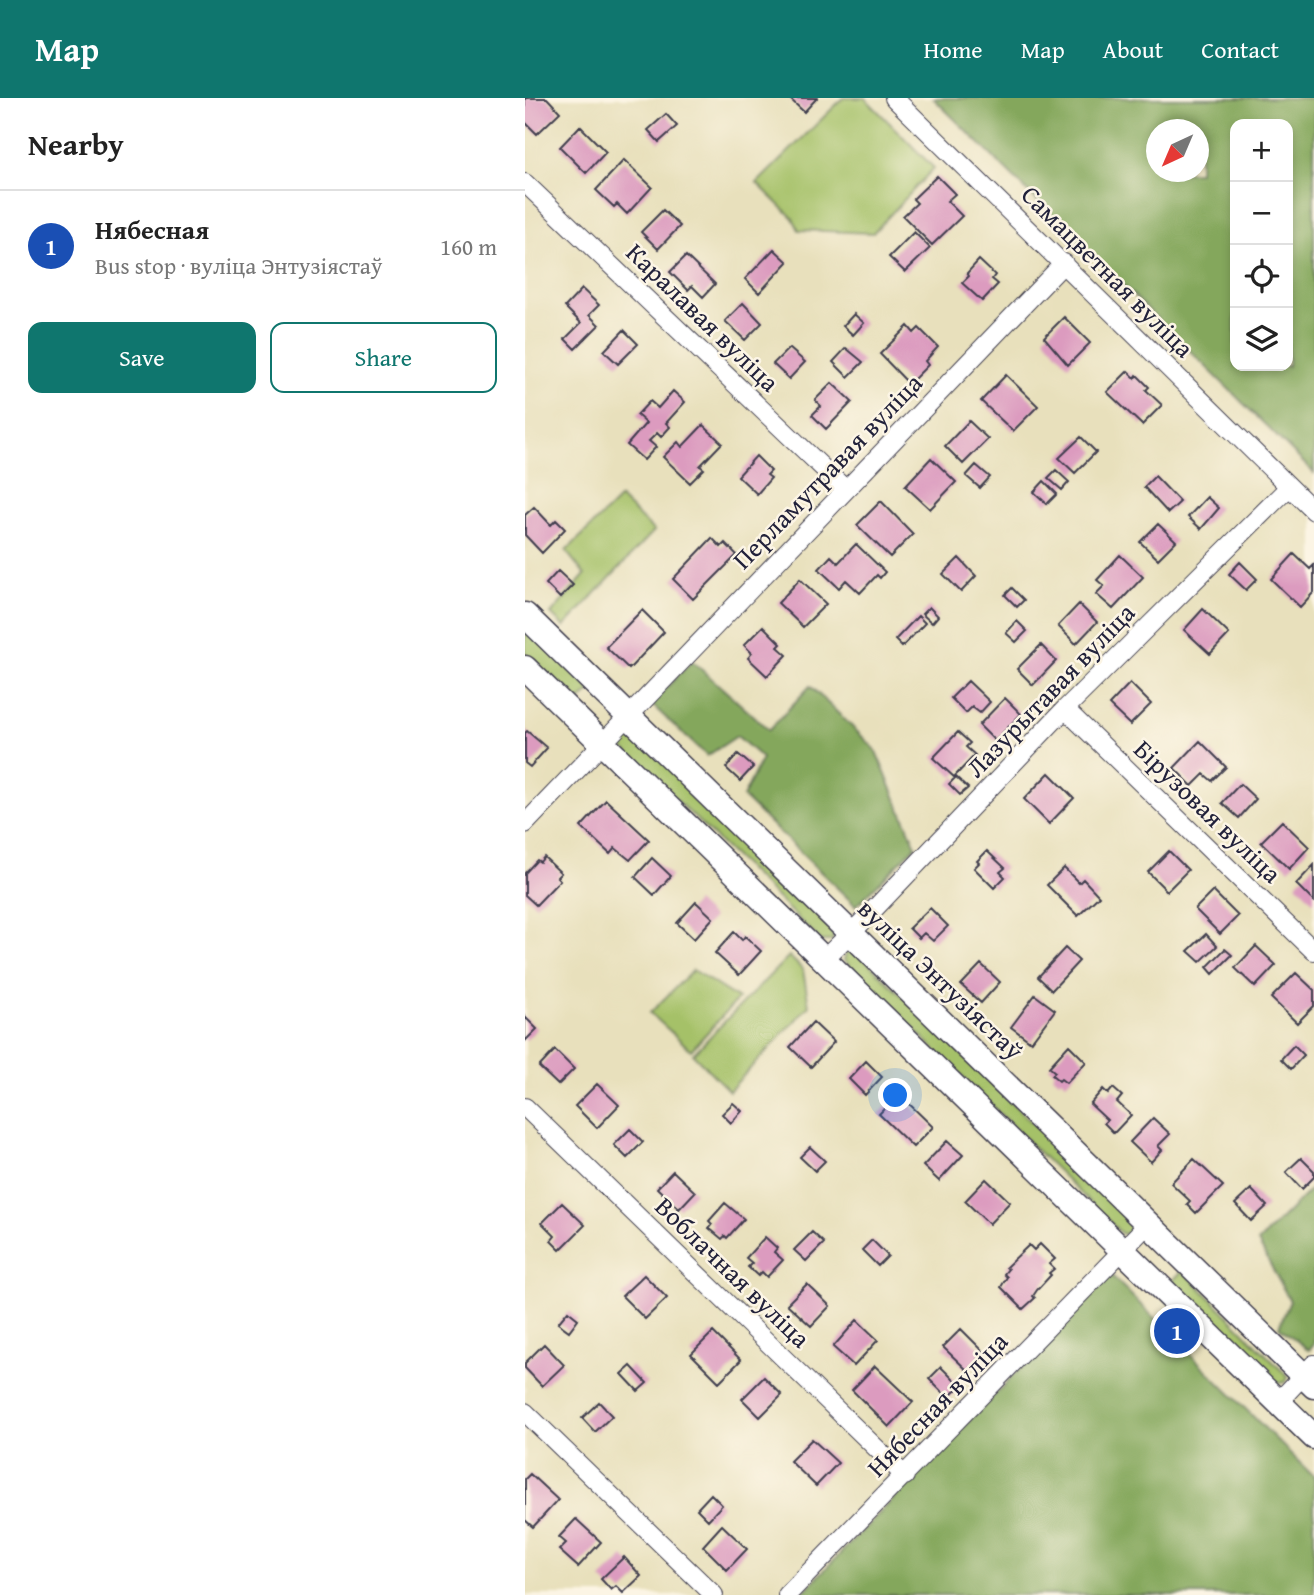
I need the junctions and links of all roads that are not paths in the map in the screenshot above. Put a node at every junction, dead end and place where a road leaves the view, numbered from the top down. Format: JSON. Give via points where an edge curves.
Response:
{"nodes":[{"id":1,"x":894,"y":98,"type":"edge"},
{"id":2,"x":525,"y":183,"type":"edge"},
{"id":3,"x":1064,"y":263,"type":"junction"},
{"id":4,"x":1289,"y":487,"type":"junction"},
{"id":5,"x":845,"y":489,"type":"junction"},
{"id":6,"x":1314,"y":511,"type":"edge"},
{"id":7,"x":525,"y":615,"type":"edge"},
{"id":8,"x":525,"y":668,"type":"edge"},
{"id":9,"x":1065,"y":709,"type":"junction"},
{"id":10,"x":630,"y":717,"type":"junction"},
{"id":11,"x":603,"y":744,"type":"junction"},
{"id":12,"x":525,"y":824,"type":"edge"},
{"id":13,"x":850,"y":933,"type":"junction"},
{"id":14,"x":1314,"y":951,"type":"edge"},
{"id":15,"x":824,"y":959,"type":"junction"},
{"id":16,"x":525,"y":1107,"type":"edge"},
{"id":17,"x":1149,"y":1223,"type":"junction"},
{"id":18,"x":1123,"y":1249,"type":"junction"},
{"id":19,"x":1310,"y":1375,"type":"edge"},
{"id":20,"x":1278,"y":1402,"type":"junction"},
{"id":21,"x":525,"y":1412,"type":"edge"},
{"id":22,"x":1314,"y":1437,"type":"edge"},
{"id":23,"x":905,"y":1475,"type":"junction"},
{"id":24,"x":714,"y":1595,"type":"edge"},
{"id":25,"x":787,"y":1595,"type":"edge"}],
"edges":[{"from":1,"to":3,"type":"street","name":"Самацветная вуліца"},
{"from":2,"to":5,"type":"street","name":"Каралавая вуліца"},
{"from":3,"to":4,"type":"street","name":"Самацветная вуліца"},
{"from":3,"to":5,"type":"street","name":"Перламутравая вуліца"},
{"from":4,"to":6,"type":"street","name":"Самацветная вуліца"},
{"from":4,"to":9,"type":"street","name":"Лазурытавая вуліца"},
{"from":5,"to":10,"type":"street","name":"Перламутравая вуліца"},
{"from":7,"to":10,"type":"street","name":"вуліца Энтузіястаў"},
{"from":8,"to":11,"type":"street"},
{"from":9,"to":13,"type":"street","name":"Лазурытавая вуліца"},
{"from":9,"to":14,"type":"street","name":"Бірузовая вуліца"},
{"from":10,"to":11,"type":"street","name":"Перламутравая вуліца"},
{"from":10,"to":13,"type":"street","name":"вуліца Энтузіястаў"},
{"from":11,"to":12,"type":"street","name":"Перламутравая вуліца"},
{"from":11,"to":15,"type":"street"},
{"from":13,"to":15,"type":"street","name":"Лазурытавая вуліца"},
{"from":13,"to":17,"type":"street","name":"вуліца Энтузіястаў"},
{"from":15,"to":18,"type":"street"},
{"from":16,"to":23,"type":"street","name":"Воблачная вуліца"},
{"from":17,"to":18,"type":"street","name":"Нябесная вуліца"},
{"from":17,"to":19,"type":"street","name":"вуліца Энтузіястаў"},
{"from":18,"to":20,"type":"street"},
{"from":18,"to":23,"type":"street","name":"Нябесная вуліца"},
{"from":19,"to":20,"type":"street"},
{"from":20,"to":22,"type":"street"},
{"from":21,"to":24,"type":"street"},
{"from":23,"to":25,"type":"street","name":"Нябесная вуліца"}]}
